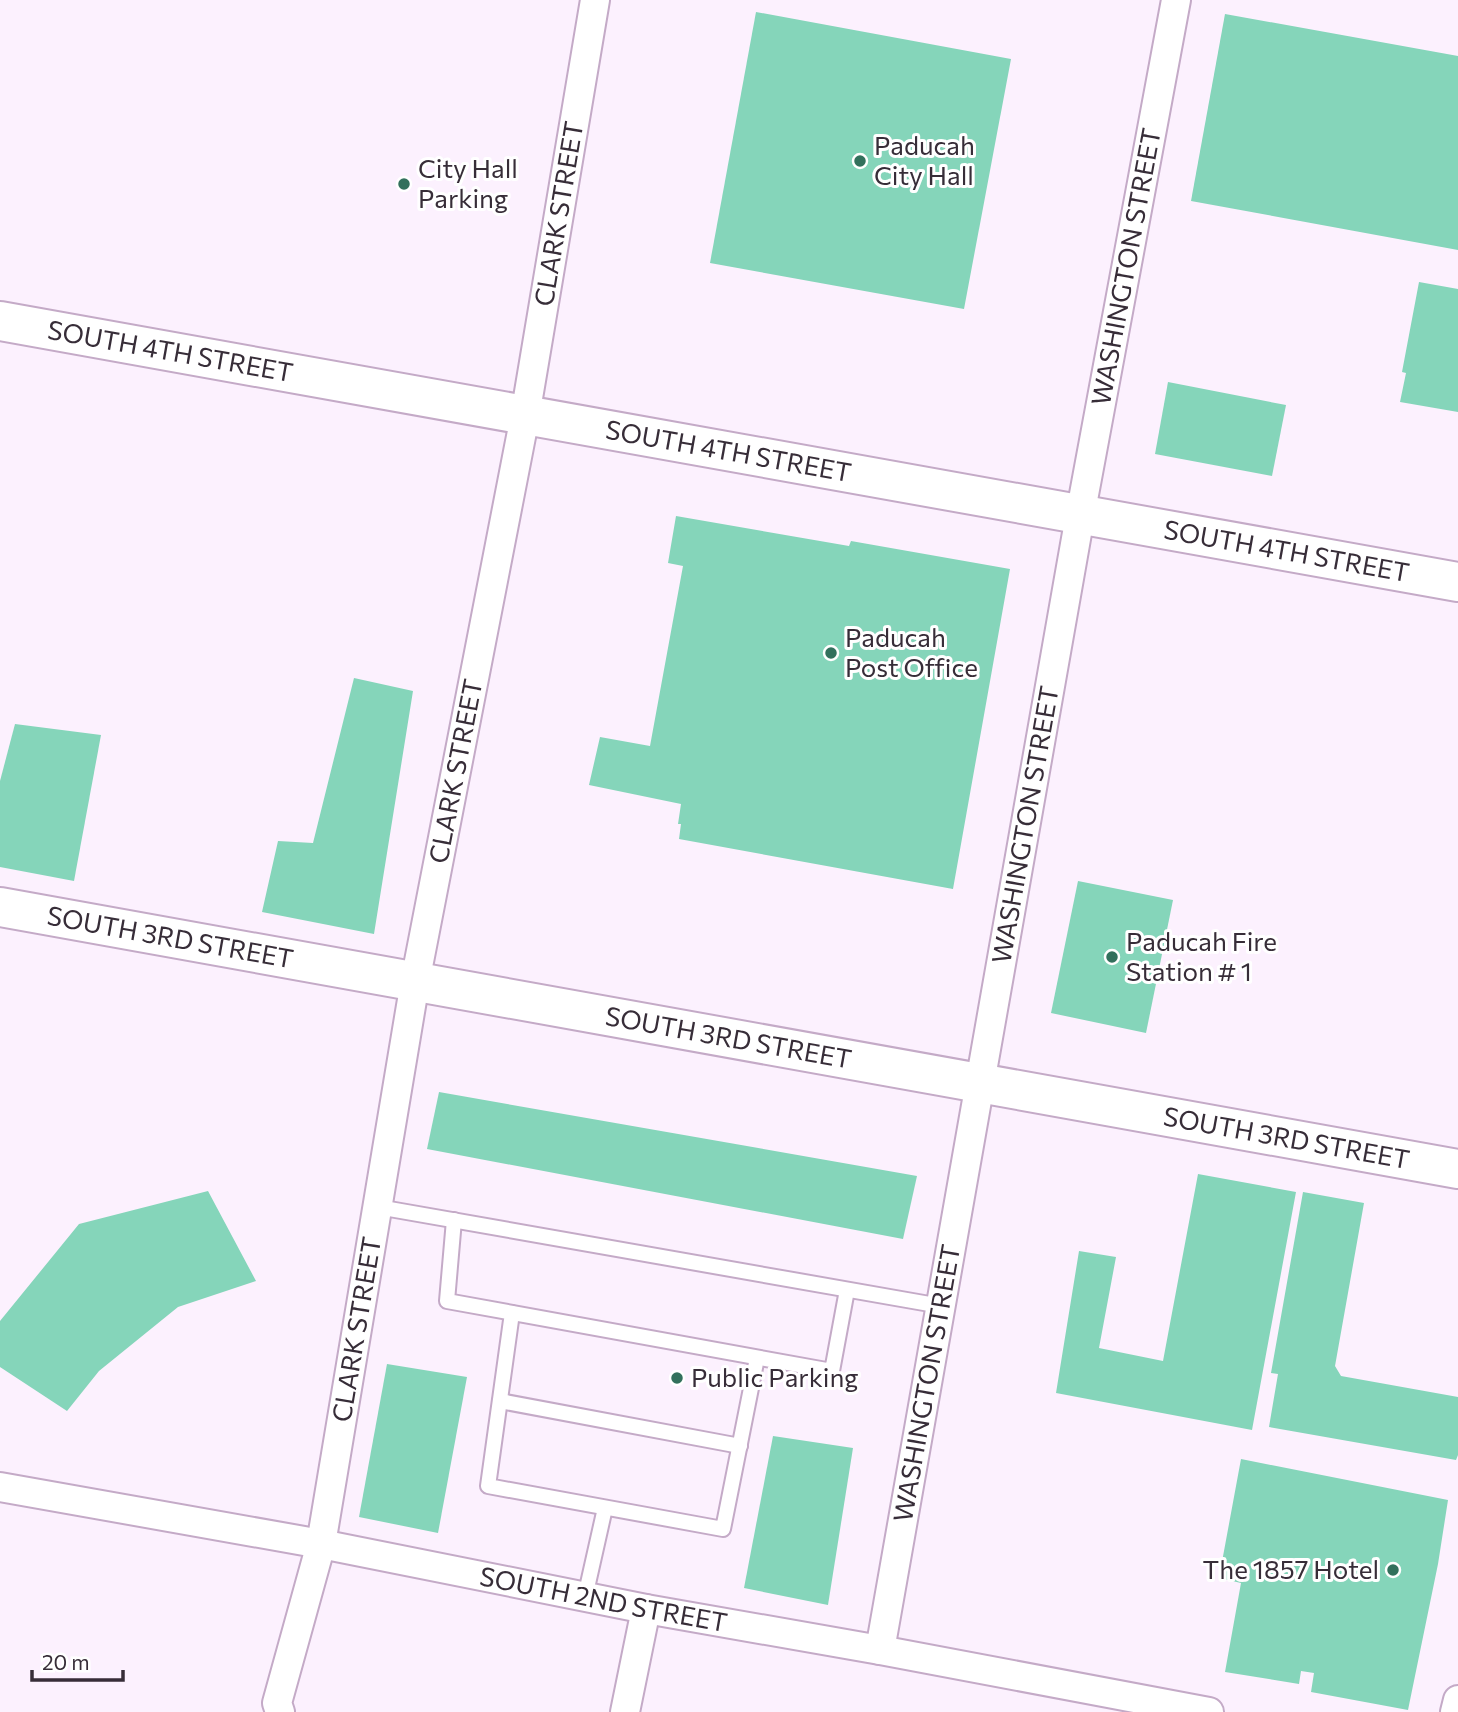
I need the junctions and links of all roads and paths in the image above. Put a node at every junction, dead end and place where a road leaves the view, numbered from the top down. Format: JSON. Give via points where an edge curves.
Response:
{"nodes":[{"id":1,"x":595,"y":0,"type":"edge"},
{"id":2,"x":1176,"y":0,"type":"edge"},
{"id":3,"x":0,"y":321,"type":"edge"},
{"id":4,"x":525,"y":416,"type":"junction"},
{"id":5,"x":1080,"y":516,"type":"junction"},
{"id":6,"x":1458,"y":582,"type":"edge"},
{"id":7,"x":0,"y":907,"type":"edge"},
{"id":8,"x":415,"y":982,"type":"junction"},
{"id":9,"x":981,"y":1082,"type":"junction"},
{"id":10,"x":1458,"y":1169,"type":"edge"},
{"id":11,"x":378,"y":1207,"type":"junction"},
{"id":12,"x":454,"y":1220,"type":"junction"},
{"id":13,"x":847,"y":1290,"type":"junction"},
{"id":14,"x":941,"y":1306,"type":"junction"},
{"id":15,"x":512,"y":1313,"type":"junction"},
{"id":16,"x":757,"y":1358,"type":"junction"},
{"id":17,"x":500,"y":1401,"type":"junction"},
{"id":18,"x":740,"y":1446,"type":"junction"},
{"id":19,"x":0,"y":1488,"type":"edge"},
{"id":20,"x":604,"y":1508,"type":"junction"},
{"id":21,"x":321,"y":1544,"type":"junction"},
{"id":22,"x":585,"y":1597,"type":"junction"},
{"id":23,"x":646,"y":1609,"type":"junction"},
{"id":24,"x":880,"y":1650,"type":"junction"},
{"id":25,"x":1458,"y":1700,"type":"edge"},
{"id":26,"x":1159,"y":1708,"type":"edge"},
{"id":27,"x":280,"y":1712,"type":"edge"},
{"id":28,"x":625,"y":1712,"type":"edge"},
{"id":29,"x":1209,"y":1712,"type":"edge"},
{"id":30,"x":1455,"y":1712,"type":"edge"}],
"edges":[{"from":1,"to":4,"type":"street","name":"CLARK STREET"},
{"from":2,"to":5,"type":"street","name":"WASHINGTON STREET"},
{"from":3,"to":4,"type":"main road","name":"SOUTH 4TH STREET"},
{"from":4,"to":5,"type":"main road","name":"SOUTH 4TH STREET"},
{"from":4,"to":8,"type":"street","name":"CLARK STREET"},
{"from":5,"to":6,"type":"main road","name":"SOUTH 4TH STREET"},
{"from":5,"to":9,"type":"street","name":"WASHINGTON STREET"},
{"from":7,"to":8,"type":"main road","name":"SOUTH 3RD STREET"},
{"from":8,"to":9,"type":"main road","name":"SOUTH 3RD STREET"},
{"from":8,"to":11,"type":"street","name":"CLARK STREET"},
{"from":9,"to":10,"type":"main road","name":"SOUTH 3RD STREET"},
{"from":9,"to":14,"type":"street","name":"WASHINGTON STREET"},
{"from":11,"to":12,"type":"lane"},
{"from":11,"to":21,"type":"street","name":"CLARK STREET"},
{"from":12,"to":13,"type":"lane"},
{"from":12,"to":15,"type":"lane","via":[[447,1301]]},
{"from":13,"to":14,"type":"lane"},
{"from":13,"to":16,"type":"lane","via":[[832,1371]]},
{"from":14,"to":24,"type":"street","name":"WASHINGTON STREET"},
{"from":15,"to":16,"type":"lane"},
{"from":15,"to":17,"type":"lane"},
{"from":16,"to":18,"type":"lane"},
{"from":17,"to":18,"type":"lane"},
{"from":17,"to":20,"type":"lane","via":[[488,1486]]},
{"from":18,"to":20,"type":"lane","via":[[723,1529]]},
{"from":19,"to":21,"type":"street","name":"SOUTH 2ND STREET"},
{"from":20,"to":22,"type":"lane"},
{"from":21,"to":22,"type":"street","name":"SOUTH 2ND STREET"},
{"from":21,"to":27,"type":"street","name":"CLARK STREET","via":[[277,1703]]},
{"from":22,"to":23,"type":"street","name":"SOUTH 2ND STREET"},
{"from":23,"to":24,"type":"street","name":"SOUTH 2ND STREET"},
{"from":23,"to":28,"type":"street"},
{"from":24,"to":26,"type":"street","name":"SOUTH 2ND STREET"},
{"from":25,"to":30,"type":"street"},
{"from":26,"to":29,"type":"street","name":"SOUTH 2ND STREET"}]}
